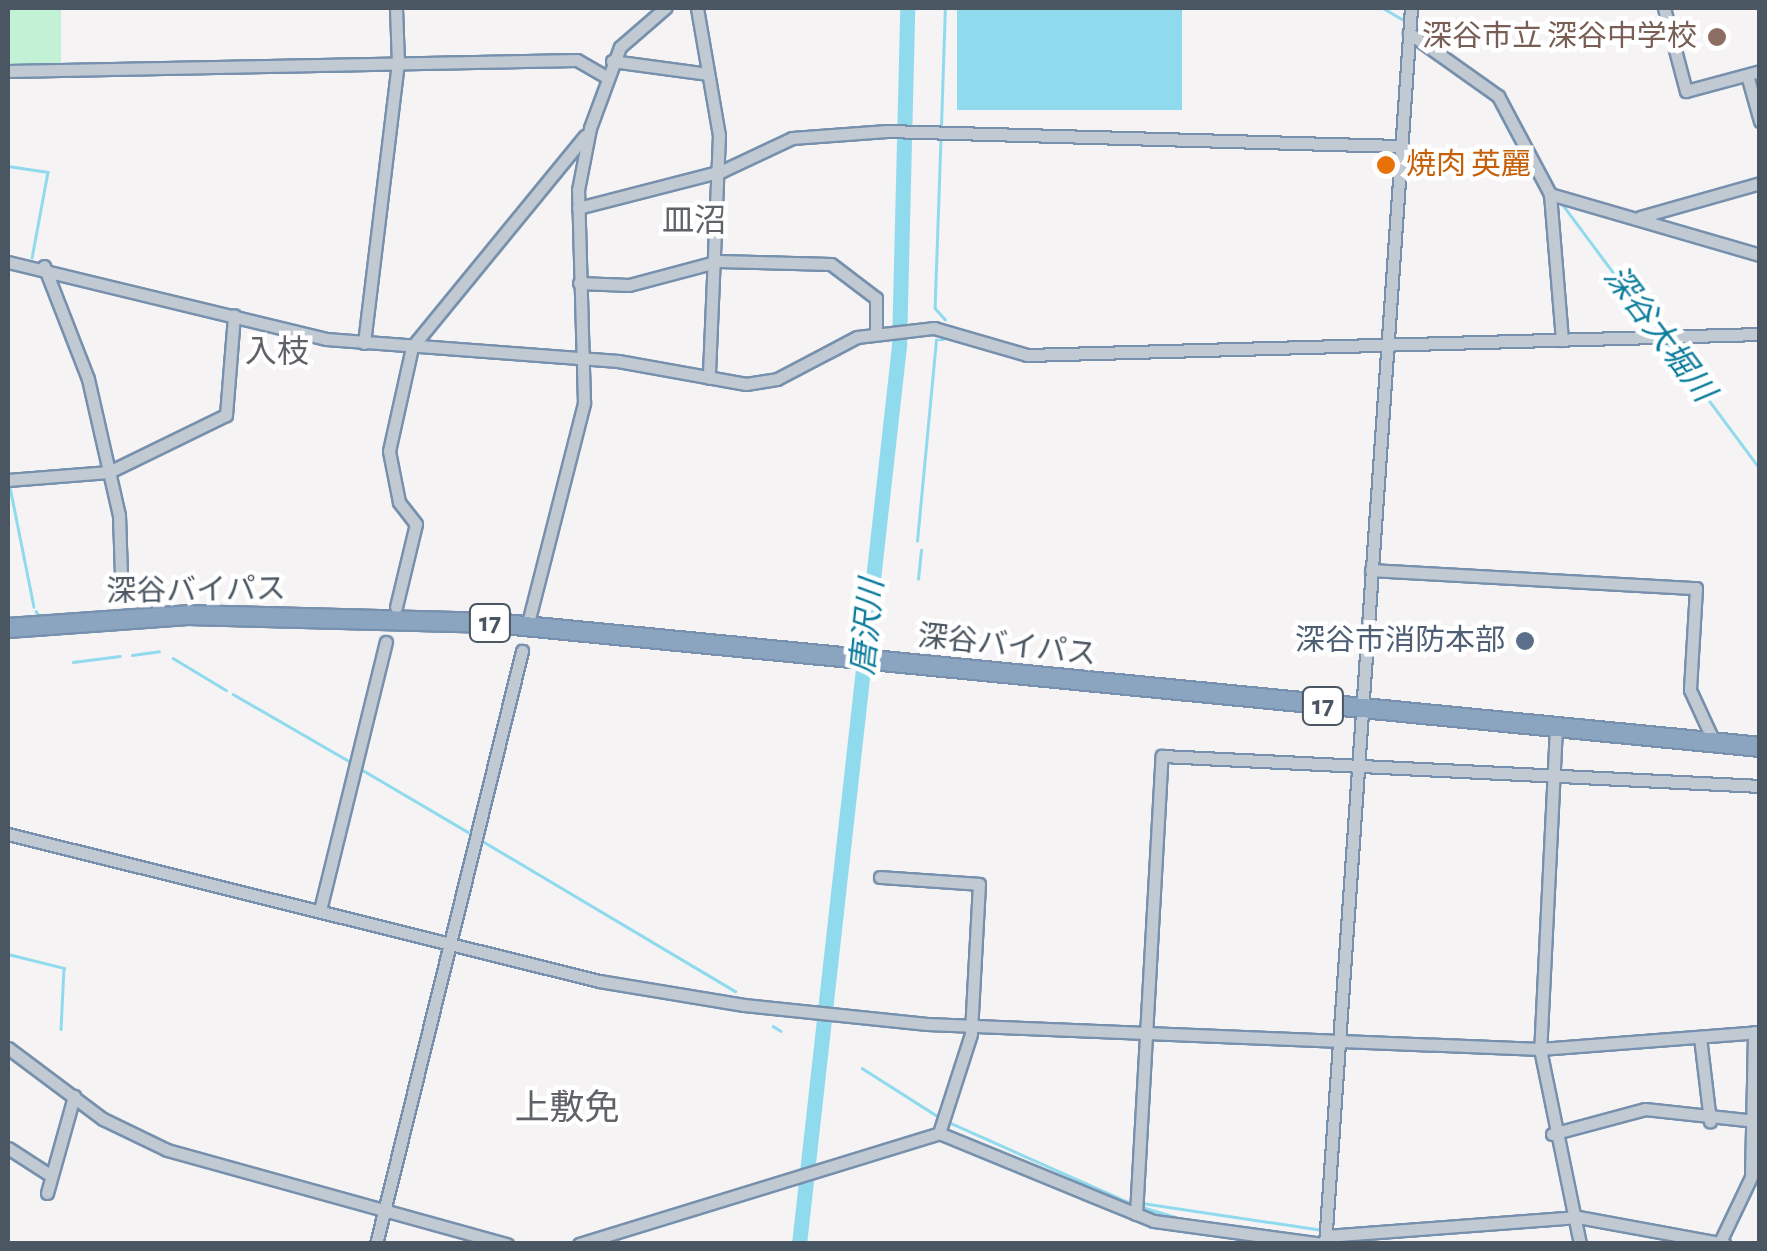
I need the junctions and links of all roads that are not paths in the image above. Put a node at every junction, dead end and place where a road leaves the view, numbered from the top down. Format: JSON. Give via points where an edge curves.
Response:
{"nodes":[{"id":1,"x":396,"y":8,"type":"edge"},
{"id":2,"x":665,"y":8,"type":"edge"},
{"id":3,"x":697,"y":8,"type":"edge"},
{"id":4,"x":1410,"y":8,"type":"edge"},
{"id":5,"x":1664,"y":8,"type":"edge"},
{"id":6,"x":1409,"y":33,"type":"junction"},
{"id":7,"x":612,"y":61,"type":"junction"},
{"id":8,"x":398,"y":64,"type":"junction"},
{"id":9,"x":8,"y":71,"type":"edge"},
{"id":10,"x":1754,"y":73,"type":"edge"},
{"id":11,"x":708,"y":74,"type":"junction"},
{"id":12,"x":605,"y":76,"type":"junction"},
{"id":13,"x":1760,"y":121,"type":"edge"},
{"id":14,"x":590,"y":128,"type":"junction"},
{"id":15,"x":1397,"y":146,"type":"junction"},
{"id":16,"x":717,"y":172,"type":"junction"},
{"id":17,"x":1760,"y":183,"type":"edge"},
{"id":18,"x":1550,"y":194,"type":"junction"},
{"id":19,"x":578,"y":208,"type":"junction"},
{"id":20,"x":1640,"y":217,"type":"junction"},
{"id":21,"x":1760,"y":255,"type":"edge"},
{"id":22,"x":8,"y":262,"type":"edge"},
{"id":23,"x":711,"y":262,"type":"junction"},
{"id":24,"x":44,"y":266,"type":"junction"},
{"id":25,"x":580,"y":283,"type":"junction"},
{"id":26,"x":234,"y":314,"type":"junction"},
{"id":27,"x":878,"y":333,"type":"junction"},
{"id":28,"x":1760,"y":334,"type":"edge"},
{"id":29,"x":1562,"y":340,"type":"junction"},
{"id":30,"x":364,"y":343,"type":"junction"},
{"id":31,"x":1389,"y":344,"type":"junction"},
{"id":32,"x":412,"y":347,"type":"junction"},
{"id":33,"x":585,"y":361,"type":"junction"},
{"id":34,"x":709,"y":378,"type":"junction"},
{"id":35,"x":110,"y":472,"type":"junction"},
{"id":36,"x":8,"y":480,"type":"edge"},
{"id":37,"x":1371,"y":570,"type":"junction"},
{"id":38,"x":121,"y":574,"type":"dead end"},
{"id":39,"x":396,"y":608,"type":"dead end"},
{"id":40,"x":530,"y":619,"type":"dead end"},
{"id":41,"x":8,"y":628,"type":"edge"},
{"id":42,"x":386,"y":642,"type":"dead end"},
{"id":43,"x":522,"y":651,"type":"dead end"},
{"id":44,"x":1362,"y":710,"type":"junction"},
{"id":45,"x":1556,"y":727,"type":"junction"},
{"id":46,"x":1714,"y":742,"type":"junction"},
{"id":47,"x":1760,"y":747,"type":"edge"},
{"id":48,"x":1358,"y":768,"type":"junction"},
{"id":49,"x":1553,"y":776,"type":"junction"},
{"id":50,"x":1760,"y":786,"type":"edge"},
{"id":51,"x":8,"y":834,"type":"edge"},
{"id":52,"x":880,"y":877,"type":"dead end"},
{"id":53,"x":320,"y":910,"type":"junction"},
{"id":54,"x":447,"y":942,"type":"junction"},
{"id":55,"x":972,"y":1025,"type":"junction"},
{"id":56,"x":1146,"y":1027,"type":"junction"},
{"id":57,"x":1757,"y":1032,"type":"edge"},
{"id":58,"x":1700,"y":1037,"type":"junction"},
{"id":59,"x":1345,"y":1040,"type":"junction"},
{"id":60,"x":8,"y":1048,"type":"edge"},
{"id":61,"x":1540,"y":1049,"type":"junction"},
{"id":62,"x":74,"y":1096,"type":"junction"},
{"id":63,"x":1710,"y":1121,"type":"junction"},
{"id":64,"x":1754,"y":1121,"type":"junction"},
{"id":65,"x":939,"y":1133,"type":"junction"},
{"id":66,"x":1552,"y":1134,"type":"junction"},
{"id":67,"x":8,"y":1148,"type":"edge"},
{"id":68,"x":50,"y":1175,"type":"junction"},
{"id":69,"x":46,"y":1194,"type":"dead end"},
{"id":70,"x":379,"y":1212,"type":"junction"},
{"id":71,"x":1136,"y":1214,"type":"junction"},
{"id":72,"x":1578,"y":1218,"type":"junction"},
{"id":73,"x":1325,"y":1241,"type":"edge"},
{"id":74,"x":1722,"y":1243,"type":"edge"},
{"id":75,"x":376,"y":1244,"type":"edge"},
{"id":76,"x":507,"y":1244,"type":"edge"},
{"id":77,"x":579,"y":1244,"type":"edge"},
{"id":78,"x":1580,"y":1244,"type":"edge"}],
"edges":[{"from":1,"to":8,"type":"street"},
{"from":2,"to":7,"type":"street","via":[[632,32]]},
{"from":3,"to":11,"type":"street"},
{"from":4,"to":6,"type":"street"},
{"from":5,"to":10,"type":"street","via":[[1686,91]]},
{"from":6,"to":15,"type":"street"},
{"from":6,"to":18,"type":"street","via":[[1498,96]]},
{"from":7,"to":11,"type":"street"},
{"from":7,"to":12,"type":"street"},
{"from":8,"to":9,"type":"street"},
{"from":8,"to":12,"type":"street","via":[[577,60]]},
{"from":8,"to":30,"type":"street"},
{"from":10,"to":13,"type":"street"},
{"from":11,"to":16,"type":"street"},
{"from":12,"to":14,"type":"street"},
{"from":14,"to":19,"type":"street"},
{"from":14,"to":32,"type":"street"},
{"from":15,"to":16,"type":"street","via":[[887,131],[792,138]]},
{"from":15,"to":31,"type":"street"},
{"from":16,"to":19,"type":"street"},
{"from":16,"to":23,"type":"street"},
{"from":17,"to":20,"type":"street"},
{"from":18,"to":20,"type":"street"},
{"from":18,"to":29,"type":"street"},
{"from":19,"to":25,"type":"street"},
{"from":20,"to":21,"type":"street"},
{"from":22,"to":24,"type":"street"},
{"from":23,"to":25,"type":"street","via":[[629,285]]},
{"from":23,"to":27,"type":"street","via":[[837,266],[876,298]]},
{"from":23,"to":34,"type":"street"},
{"from":24,"to":26,"type":"street"},
{"from":24,"to":35,"type":"street","via":[[88,379]]},
{"from":25,"to":33,"type":"street"},
{"from":26,"to":30,"type":"street"},
{"from":26,"to":35,"type":"street","via":[[226,415]]},
{"from":27,"to":31,"type":"street","via":[[951,331],[1005,355]]},
{"from":27,"to":34,"type":"street","via":[[768,382]]},
{"from":28,"to":29,"type":"street"},
{"from":29,"to":31,"type":"street"},
{"from":30,"to":32,"type":"street"},
{"from":31,"to":37,"type":"street"},
{"from":32,"to":33,"type":"street"},
{"from":32,"to":39,"type":"street","via":[[389,451],[400,502],[416,524]]},
{"from":33,"to":34,"type":"street"},
{"from":33,"to":40,"type":"street","via":[[584,403]]},
{"from":35,"to":36,"type":"street"},
{"from":35,"to":38,"type":"street"},
{"from":37,"to":44,"type":"street"},
{"from":37,"to":46,"type":"street","via":[[1696,588],[1690,690]]},
{"from":41,"to":44,"type":"highway","name":"深谷バイパス","number":"17","via":[[188,615],[342,617],[845,656]]},
{"from":42,"to":53,"type":"street"},
{"from":43,"to":54,"type":"street"},
{"from":44,"to":45,"type":"highway","name":"深谷バイパス","number":"17"},
{"from":44,"to":48,"type":"street"},
{"from":45,"to":46,"type":"highway","name":"深谷バイパス","number":"17"},
{"from":45,"to":49,"type":"street"},
{"from":46,"to":47,"type":"highway","name":"深谷バイパス","number":"17"},
{"from":48,"to":49,"type":"street"},
{"from":48,"to":56,"type":"street","via":[[1162,756]]},
{"from":48,"to":59,"type":"street"},
{"from":49,"to":50,"type":"street"},
{"from":49,"to":61,"type":"street"},
{"from":51,"to":53,"type":"street"},
{"from":52,"to":55,"type":"street","via":[[979,884]]},
{"from":53,"to":54,"type":"street"},
{"from":54,"to":55,"type":"street","via":[[646,990]]},
{"from":54,"to":70,"type":"street"},
{"from":55,"to":56,"type":"street"},
{"from":55,"to":65,"type":"street"},
{"from":56,"to":59,"type":"street"},
{"from":56,"to":71,"type":"street"},
{"from":57,"to":58,"type":"street"},
{"from":57,"to":64,"type":"street"},
{"from":58,"to":61,"type":"street"},
{"from":58,"to":63,"type":"street"},
{"from":59,"to":61,"type":"street"},
{"from":59,"to":73,"type":"street"},
{"from":60,"to":62,"type":"street"},
{"from":61,"to":66,"type":"street"},
{"from":62,"to":68,"type":"street"},
{"from":62,"to":70,"type":"street","via":[[167,1150]]},
{"from":63,"to":64,"type":"street"},
{"from":63,"to":66,"type":"street","via":[[1645,1109]]},
{"from":64,"to":74,"type":"street","via":[[1750,1177]]},
{"from":65,"to":71,"type":"street"},
{"from":65,"to":77,"type":"street"},
{"from":66,"to":72,"type":"street"},
{"from":67,"to":68,"type":"street"},
{"from":68,"to":69,"type":"street"},
{"from":70,"to":75,"type":"street"},
{"from":70,"to":76,"type":"street"},
{"from":71,"to":73,"type":"street"},
{"from":72,"to":73,"type":"street"},
{"from":72,"to":74,"type":"street"},
{"from":72,"to":78,"type":"street"}]}
